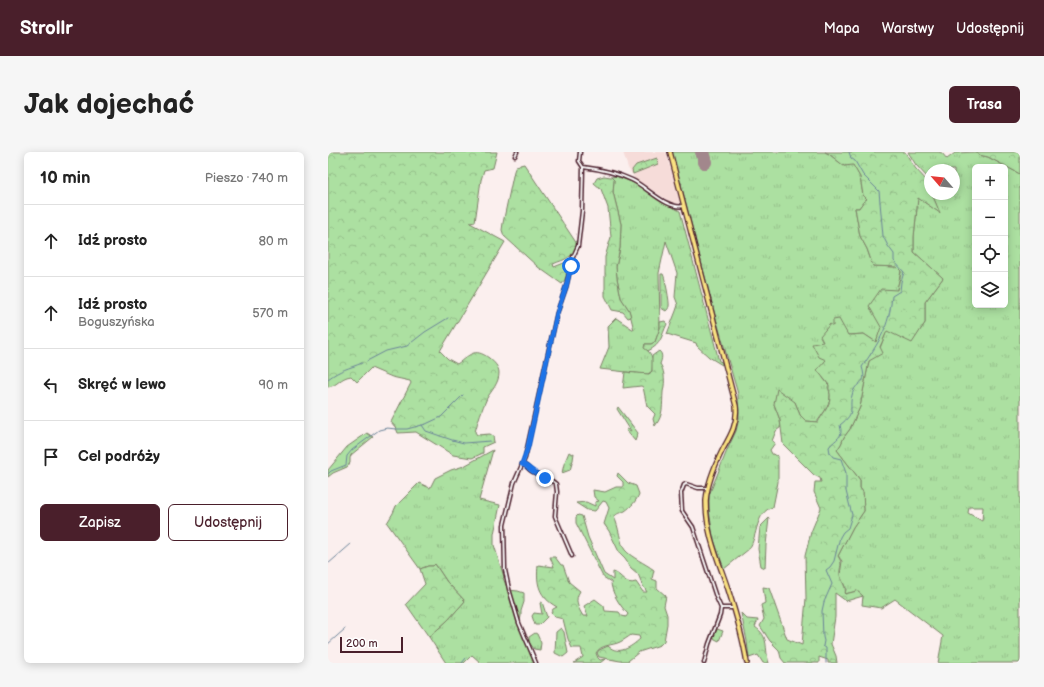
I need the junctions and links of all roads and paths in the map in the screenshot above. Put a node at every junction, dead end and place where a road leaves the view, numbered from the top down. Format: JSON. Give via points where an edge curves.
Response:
{"nodes":[{"id":1,"x":517,"y":152,"type":"edge"},
{"id":2,"x":580,"y":152,"type":"edge"},
{"id":3,"x":670,"y":152,"type":"edge"},
{"id":4,"x":516,"y":156,"type":"dead end"},
{"id":5,"x":583,"y":167,"type":"junction"},
{"id":6,"x":684,"y":206,"type":"junction"},
{"id":7,"x":522,"y":464,"type":"junction"},
{"id":8,"x":708,"y":488,"type":"junction"},
{"id":9,"x":572,"y":556,"type":"dead end"},
{"id":10,"x":721,"y":608,"type":"junction"},
{"id":11,"x":734,"y":608,"type":"junction"},
{"id":12,"x":536,"y":663,"type":"edge"},
{"id":13,"x":704,"y":663,"type":"edge"},
{"id":14,"x":747,"y":663,"type":"edge"}],
"edges":[{"from":1,"to":4,"type":"street"},
{"from":2,"to":5,"type":"street","via":[[579,161]]},
{"from":3,"to":6,"type":"highway"},
{"from":5,"to":6,"type":"street","via":[[632,180],[669,204]]},
{"from":5,"to":7,"type":"street","via":[[579,240],[557,313],[528,447]]},
{"from":6,"to":8,"type":"highway","via":[[737,410],[733,430]]},
{"from":7,"to":9,"type":"street","via":[[556,484],[554,516]]},
{"from":7,"to":12,"type":"street","via":[[514,483],[504,525],[505,570],[514,609]]},
{"from":8,"to":10,"type":"street","via":[[684,484],[682,506],[693,527]]},
{"from":8,"to":11,"type":"highway","via":[[706,502],[710,538]]},
{"from":10,"to":11,"type":"street"},
{"from":10,"to":13,"type":"street"},
{"from":11,"to":14,"type":"highway"}]}
